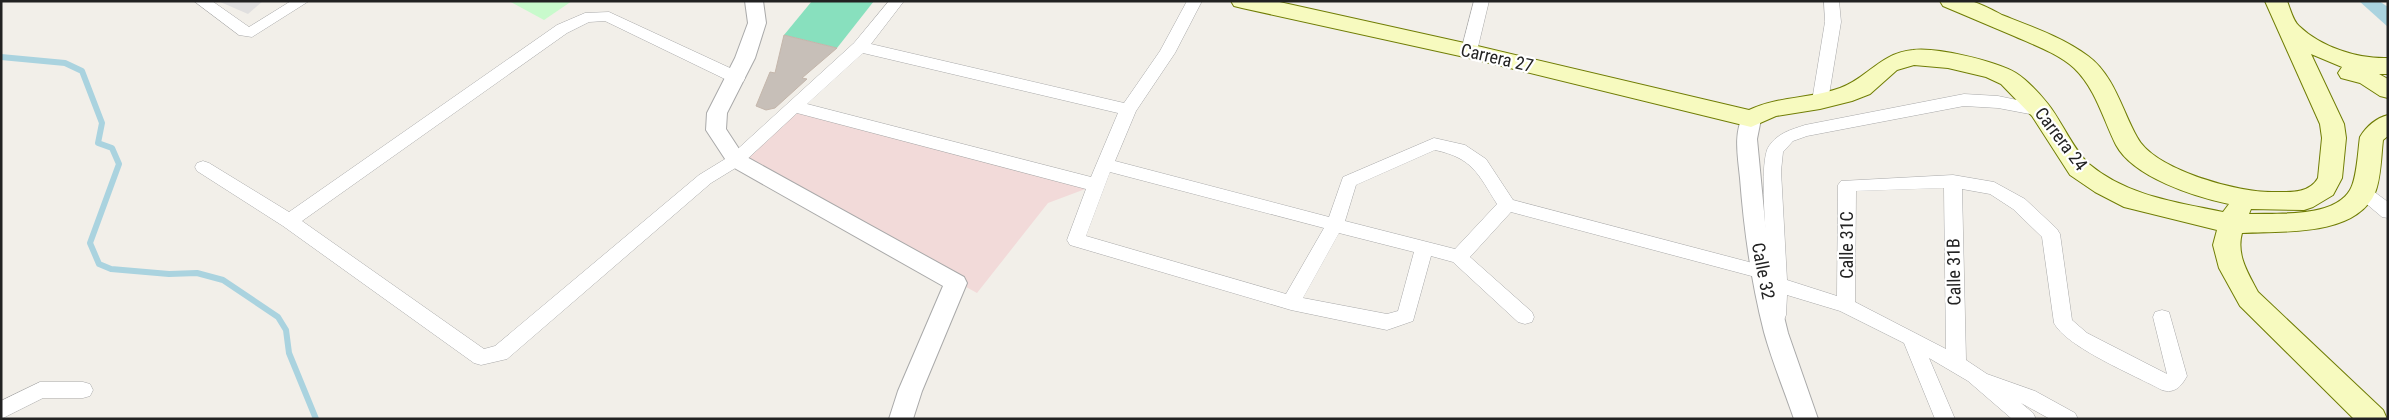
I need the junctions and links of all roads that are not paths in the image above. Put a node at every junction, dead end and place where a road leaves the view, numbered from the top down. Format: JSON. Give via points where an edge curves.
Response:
{"nodes":[{"id":1,"x":201,"y":1,"type":"edge"},
{"id":2,"x":302,"y":1,"type":"edge"},
{"id":3,"x":754,"y":1,"type":"edge"},
{"id":4,"x":897,"y":1,"type":"edge"},
{"id":5,"x":1195,"y":1,"type":"edge"},
{"id":6,"x":1242,"y":1,"type":"edge"},
{"id":7,"x":1482,"y":1,"type":"edge"},
{"id":8,"x":1831,"y":1,"type":"edge"},
{"id":9,"x":1951,"y":1,"type":"edge"},
{"id":10,"x":2276,"y":1,"type":"edge"},
{"id":11,"x":2290,"y":30,"type":"junction"},
{"id":12,"x":860,"y":47,"type":"junction"},
{"id":13,"x":1469,"y":51,"type":"junction"},
{"id":14,"x":2388,"y":66,"type":"edge"},
{"id":15,"x":737,"y":78,"type":"junction"},
{"id":16,"x":2315,"y":86,"type":"junction"},
{"id":17,"x":2388,"y":90,"type":"edge"},
{"id":18,"x":1820,"y":101,"type":"junction"},
{"id":19,"x":795,"y":107,"type":"junction"},
{"id":20,"x":1128,"y":110,"type":"junction"},
{"id":21,"x":2040,"y":110,"type":"junction"},
{"id":22,"x":1751,"y":119,"type":"junction"},
{"id":23,"x":2388,"y":122,"type":"edge"},
{"id":24,"x":736,"y":160,"type":"junction"},
{"id":25,"x":1105,"y":165,"type":"junction"},
{"id":26,"x":203,"y":167,"type":"dead end"},
{"id":27,"x":1952,"y":181,"type":"junction"},
{"id":28,"x":1096,"y":185,"type":"junction"},
{"id":29,"x":2363,"y":192,"type":"junction"},
{"id":30,"x":2258,"y":202,"type":"junction"},
{"id":31,"x":1507,"y":205,"type":"junction"},
{"id":32,"x":2388,"y":212,"type":"edge"},
{"id":33,"x":289,"y":221,"type":"junction"},
{"id":34,"x":1335,"y":224,"type":"junction"},
{"id":35,"x":2233,"y":224,"type":"junction"},
{"id":36,"x":1424,"y":247,"type":"junction"},
{"id":37,"x":1459,"y":257,"type":"junction"},
{"id":38,"x":1768,"y":279,"type":"junction"},
{"id":39,"x":1291,"y":303,"type":"junction"},
{"id":40,"x":1846,"y":306,"type":"junction"},
{"id":41,"x":2162,"y":316,"type":"dead end"},
{"id":42,"x":1525,"y":317,"type":"dead end"},
{"id":43,"x":1911,"y":338,"type":"junction"},
{"id":44,"x":1956,"y":363,"type":"junction"},
{"id":45,"x":1975,"y":375,"type":"junction"},
{"id":46,"x":83,"y":390,"type":"dead end"},
{"id":47,"x":1,"y":411,"type":"edge"},
{"id":48,"x":901,"y":419,"type":"edge"},
{"id":49,"x":1806,"y":419,"type":"edge"},
{"id":50,"x":1945,"y":419,"type":"edge"},
{"id":51,"x":2026,"y":419,"type":"edge"},
{"id":52,"x":2068,"y":419,"type":"edge"},
{"id":53,"x":2373,"y":419,"type":"edge"}],
"edges":[{"from":1,"to":2,"type":"street","via":[[244,31],[252,32]]},
{"from":3,"to":15,"type":"street","via":[[757,23]]},
{"from":4,"to":12,"type":"street"},
{"from":5,"to":20,"type":"street","via":[[1167,53]]},
{"from":6,"to":13,"type":"main road","name":"Carrera 27"},
{"from":7,"to":13,"type":"street"},
{"from":8,"to":18,"type":"street","via":[[1833,22]]},
{"from":9,"to":30,"type":"main road","via":[[2057,46],[2082,63],[2104,92],[2128,144],[2146,160],[2174,178]]},
{"from":10,"to":11,"type":"main road"},
{"from":11,"to":14,"type":"main road","via":[[2318,50],[2346,62]]},
{"from":11,"to":16,"type":"main road"},
{"from":12,"to":19,"type":"street"},
{"from":12,"to":20,"type":"street"},
{"from":13,"to":22,"type":"main road","name":"Carrera 27"},
{"from":15,"to":24,"type":"street","via":[[717,113],[716,130]]},
{"from":15,"to":33,"type":"street","via":[[609,17],[596,14],[582,17]]},
{"from":16,"to":17,"type":"main road","via":[[2333,72],[2348,72],[2367,77]]},
{"from":16,"to":30,"type":"main road","via":[[2332,124],[2334,138],[2330,178],[2324,189],[2304,200]]},
{"from":18,"to":21,"type":"main road","name":"Carrera 24","via":[[1862,88],[1889,65],[1913,58],[1948,60],[1992,71],[2009,79]]},
{"from":18,"to":22,"type":"main road","name":"Carrera 24","via":[[1771,109]]},
{"from":19,"to":24,"type":"street"},
{"from":19,"to":28,"type":"street"},
{"from":20,"to":25,"type":"street"},
{"from":21,"to":35,"type":"main road","name":"Carrera 24","via":[[2079,169],[2104,186],[2133,201]]},
{"from":21,"to":38,"type":"street","via":[[1964,100],[1804,130],[1787,137],[1775,150],[1772,171]]},
{"from":22,"to":38,"type":"street","name":"Calle 32","via":[[1748,139],[1751,190]]},
{"from":23,"to":29,"type":"main road","via":[[2372,137]]},
{"from":24,"to":33,"type":"street","via":[[705,179],[500,353],[491,356],[481,357]]},
{"from":24,"to":48,"type":"street","via":[[956,283]]},
{"from":25,"to":28,"type":"street"},
{"from":25,"to":34,"type":"street"},
{"from":26,"to":33,"type":"street"},
{"from":27,"to":40,"type":"street","name":"Calle 31C","via":[[1847,185]]},
{"from":27,"to":41,"type":"street","via":[[1994,188],[2019,204],[2051,234],[2063,323],[2080,338],[2169,384],[2178,376]]},
{"from":27,"to":44,"type":"street","name":"Calle 31B"},
{"from":28,"to":39,"type":"street","via":[[1076,240]]},
{"from":29,"to":32,"type":"street"},
{"from":29,"to":35,"type":"main road","name":"Carrera 24","via":[[2348,210],[2330,217]]},
{"from":30,"to":35,"type":"main road","via":[[2241,205],[2234,215]]},
{"from":31,"to":34,"type":"street","via":[[1480,163],[1460,148],[1434,144],[1349,181]]},
{"from":31,"to":37,"type":"street"},
{"from":31,"to":38,"type":"street"},
{"from":34,"to":36,"type":"street"},
{"from":34,"to":39,"type":"street"},
{"from":35,"to":53,"type":"main road","via":[[2226,245],[2232,268],[2249,299]]},
{"from":36,"to":37,"type":"street"},
{"from":36,"to":39,"type":"street","via":[[1406,316],[1387,322]]},
{"from":37,"to":42,"type":"street"},
{"from":38,"to":40,"type":"street"},
{"from":38,"to":49,"type":"street","name":"Calle 32","via":[[1776,333]]},
{"from":40,"to":43,"type":"street"},
{"from":43,"to":44,"type":"street"},
{"from":43,"to":50,"type":"street"},
{"from":44,"to":45,"type":"street"},
{"from":45,"to":51,"type":"street"},
{"from":45,"to":52,"type":"street","via":[[2028,397]]},
{"from":46,"to":47,"type":"street","via":[[40,390]]}]}
